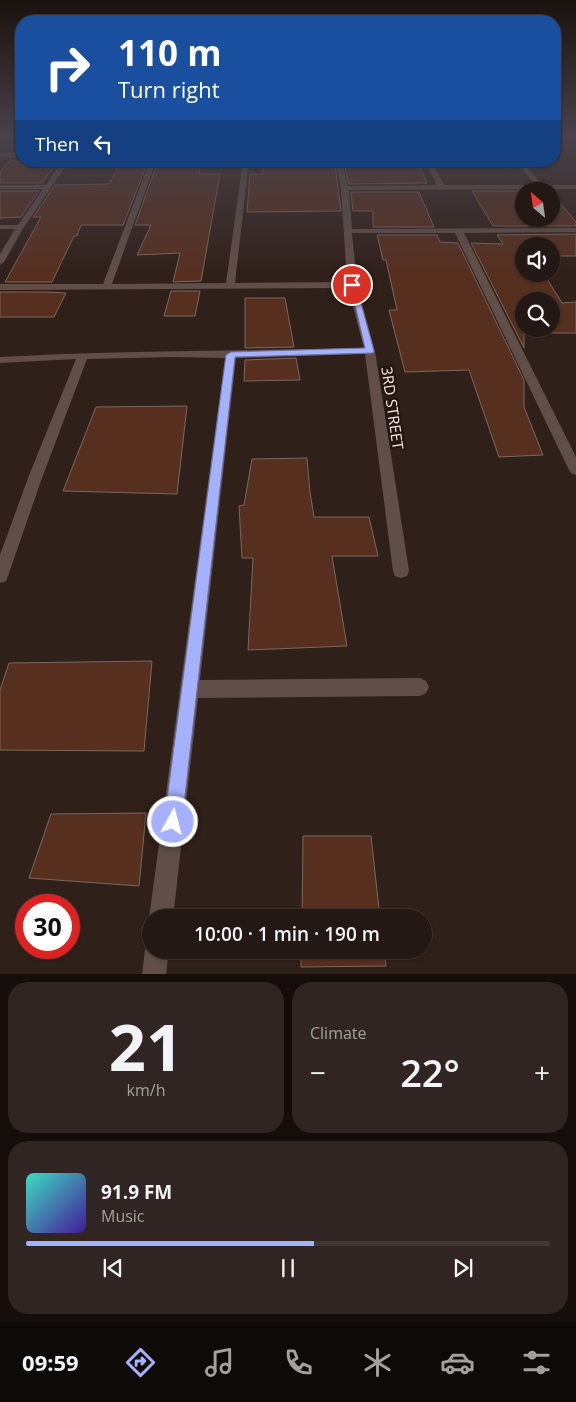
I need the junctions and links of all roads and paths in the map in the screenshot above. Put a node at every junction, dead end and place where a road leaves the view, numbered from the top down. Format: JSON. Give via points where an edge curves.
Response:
{"nodes":[{"id":1,"x":52,"y":181,"type":"edge"},
{"id":2,"x":145,"y":181,"type":"edge"},
{"id":3,"x":243,"y":181,"type":"edge"},
{"id":4,"x":344,"y":181,"type":"edge"},
{"id":5,"x":439,"y":181,"type":"edge"},
{"id":6,"x":0,"y":187,"type":"edge"},
{"id":7,"x":48,"y":187,"type":"junction"},
{"id":8,"x":515,"y":187,"type":"edge"},
{"id":9,"x":560,"y":187,"type":"edge"},
{"id":10,"x":576,"y":187,"type":"edge"},
{"id":11,"x":345,"y":188,"type":"junction"},
{"id":12,"x":442,"y":188,"type":"junction"},
{"id":13,"x":0,"y":227,"type":"edge"},
{"id":14,"x":20,"y":227,"type":"junction"},
{"id":15,"x":458,"y":230,"type":"junction"},
{"id":16,"x":572,"y":230,"type":"edge"},
{"id":17,"x":348,"y":231,"type":"junction"},
{"id":18,"x":576,"y":241,"type":"edge"},
{"id":19,"x":0,"y":262,"type":"edge"},
{"id":20,"x":352,"y":285,"type":"junction"},
{"id":21,"x":230,"y":286,"type":"junction"},
{"id":22,"x":0,"y":287,"type":"edge"},
{"id":23,"x":106,"y":287,"type":"junction"},
{"id":24,"x":370,"y":351,"type":"junction"},
{"id":25,"x":231,"y":355,"type":"junction"},
{"id":26,"x":83,"y":356,"type":"junction"},
{"id":27,"x":0,"y":360,"type":"edge"},
{"id":28,"x":576,"y":470,"type":"edge"},
{"id":29,"x":401,"y":570,"type":"dead end"},
{"id":30,"x":0,"y":576,"type":"edge"},
{"id":31,"x":420,"y":687,"type":"dead end"},
{"id":32,"x":189,"y":689,"type":"junction"},
{"id":33,"x":162,"y":909,"type":"edge"},
{"id":34,"x":156,"y":959,"type":"edge"},
{"id":35,"x":154,"y":974,"type":"edge"}],
"edges":[{"from":1,"to":7,"type":"street"},
{"from":2,"to":23,"type":"street"},
{"from":3,"to":21,"type":"street"},
{"from":4,"to":11,"type":"street","name":"3RD STREET"},
{"from":5,"to":12,"type":"street"},
{"from":6,"to":7,"type":"street"},
{"from":7,"to":14,"type":"street"},
{"from":8,"to":12,"type":"street"},
{"from":9,"to":10,"type":"street"},
{"from":11,"to":12,"type":"street"},
{"from":11,"to":17,"type":"street","name":"3RD STREET"},
{"from":13,"to":14,"type":"street"},
{"from":14,"to":19,"type":"street"},
{"from":15,"to":16,"type":"street"},
{"from":15,"to":17,"type":"street"},
{"from":15,"to":28,"type":"street"},
{"from":16,"to":18,"type":"street"},
{"from":17,"to":20,"type":"street","name":"3RD STREET"},
{"from":20,"to":21,"type":"street"},
{"from":20,"to":24,"type":"street","name":"3RD STREET"},
{"from":21,"to":23,"type":"street"},
{"from":22,"to":23,"type":"street"},
{"from":24,"to":25,"type":"street"},
{"from":24,"to":29,"type":"street","name":"3RD STREET"},
{"from":25,"to":26,"type":"street"},
{"from":25,"to":32,"type":"street"},
{"from":26,"to":27,"type":"street"},
{"from":26,"to":30,"type":"street"},
{"from":31,"to":32,"type":"street"},
{"from":32,"to":33,"type":"street"},
{"from":34,"to":35,"type":"street"}]}
